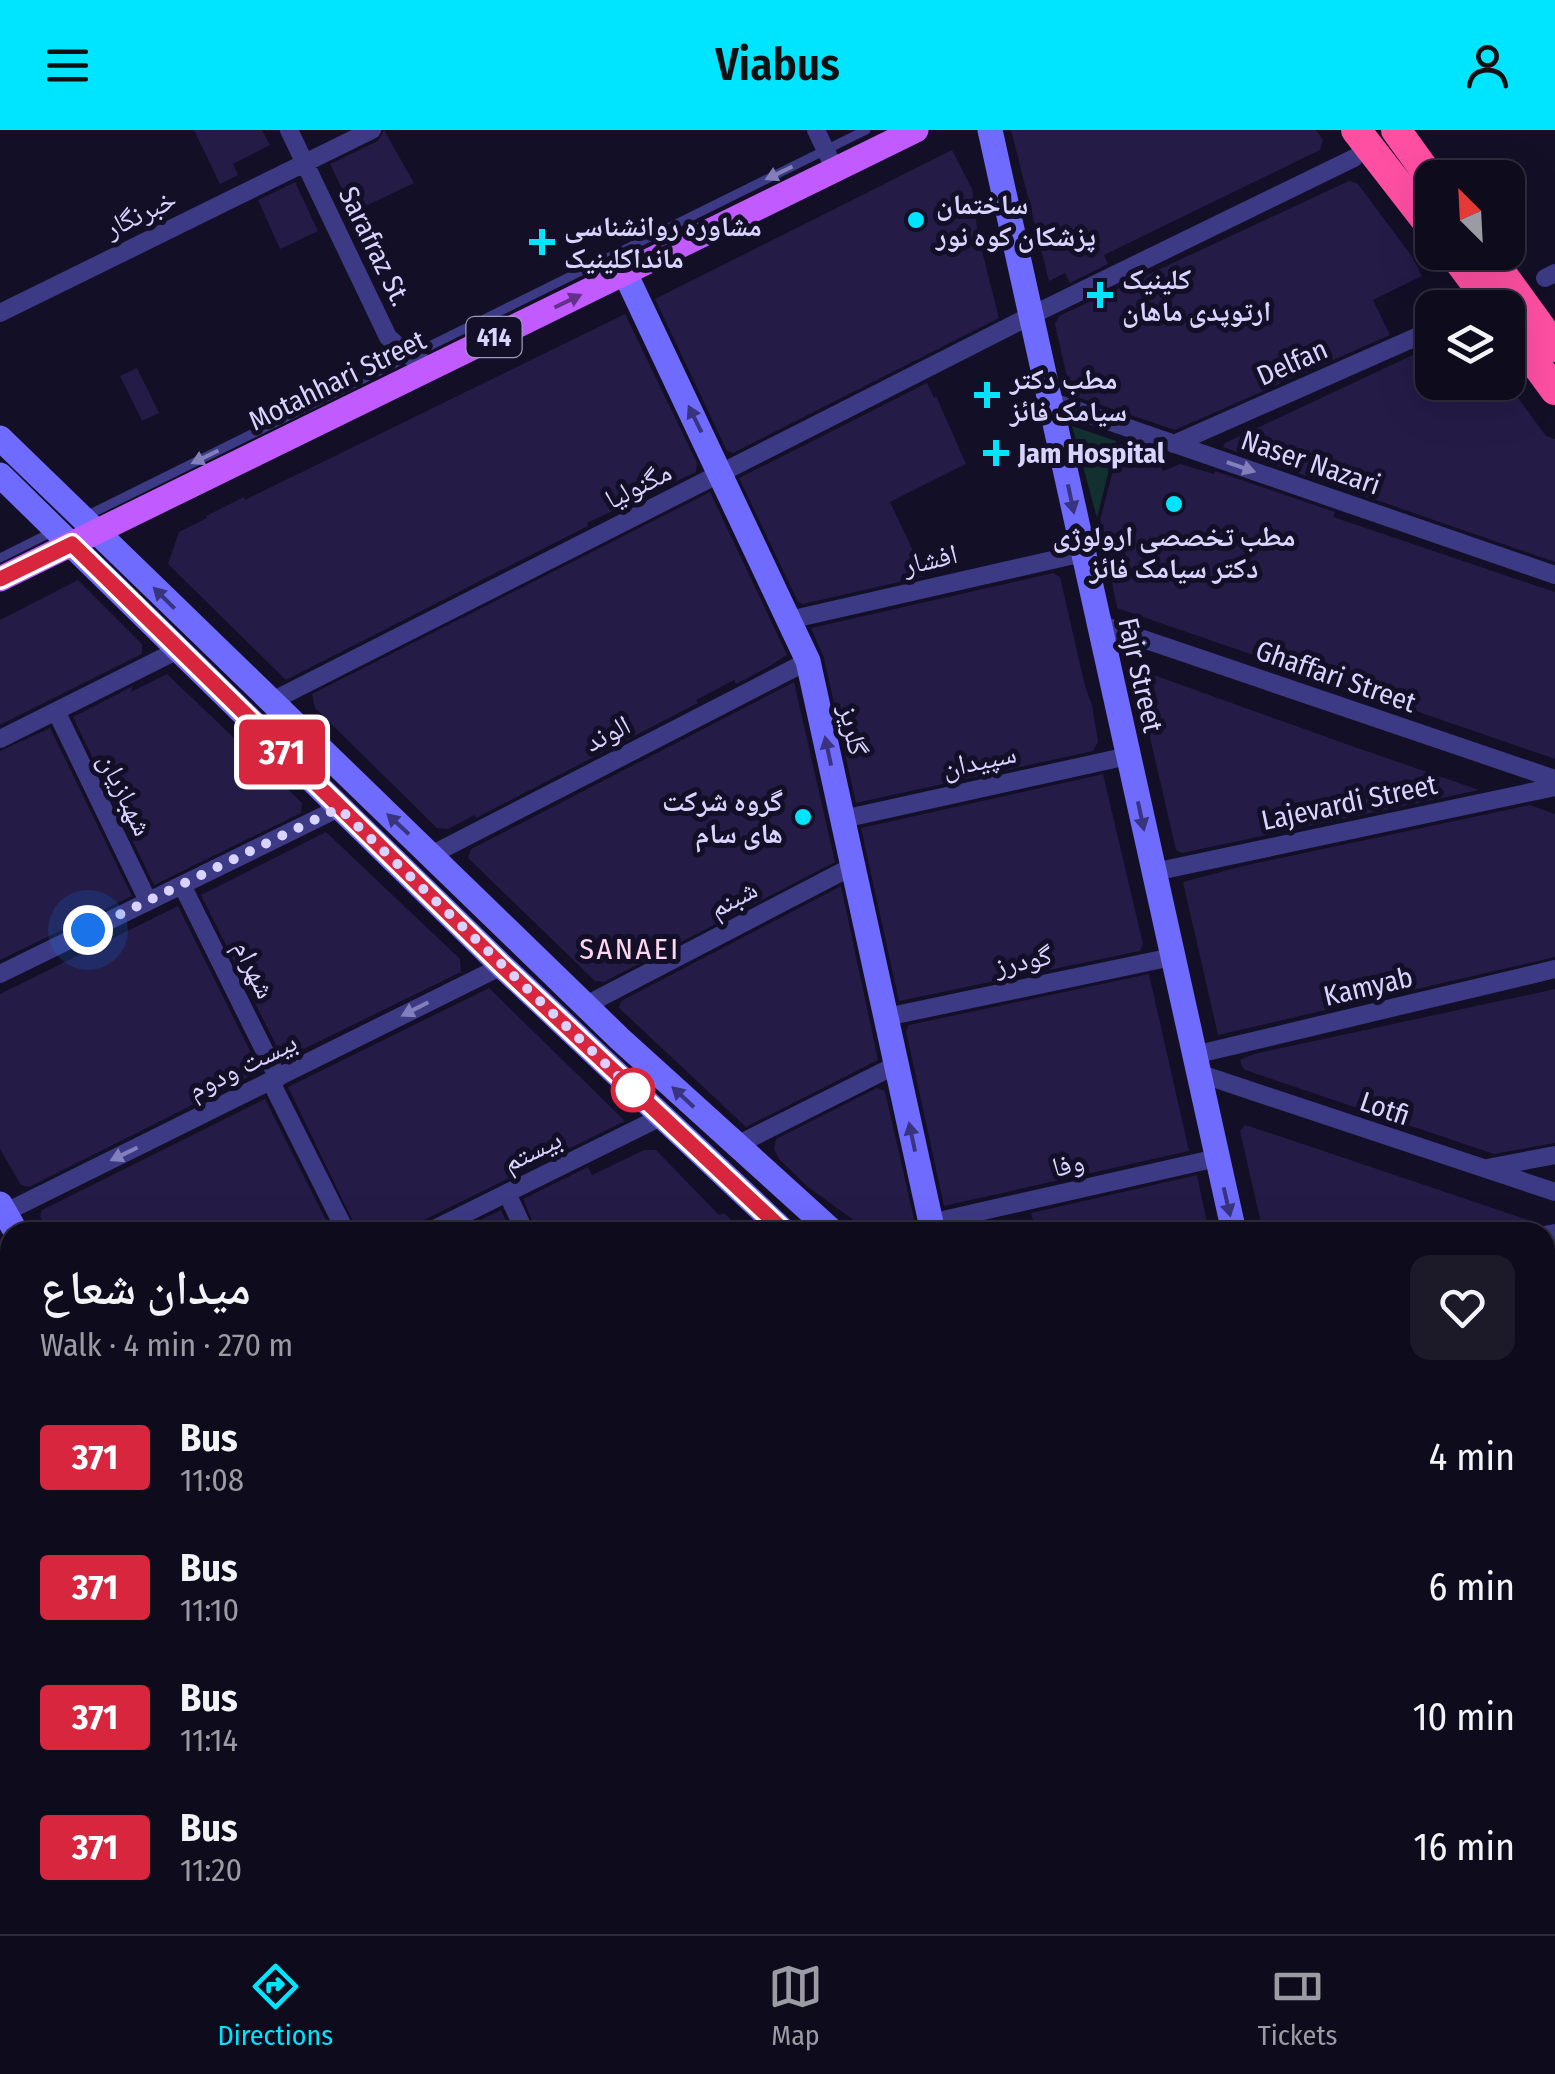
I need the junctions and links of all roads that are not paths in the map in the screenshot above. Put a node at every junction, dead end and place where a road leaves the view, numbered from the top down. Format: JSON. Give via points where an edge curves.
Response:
{"nodes":[{"id":1,"x":289,"y":130,"type":"edge"},
{"id":2,"x":372,"y":130,"type":"edge"},
{"id":3,"x":816,"y":130,"type":"edge"},
{"id":4,"x":866,"y":130,"type":"edge"},
{"id":5,"x":916,"y":130,"type":"edge"},
{"id":6,"x":990,"y":130,"type":"edge"},
{"id":7,"x":1396,"y":130,"type":"edge"},
{"id":8,"x":1355,"y":144,"type":"edge"},
{"id":9,"x":831,"y":160,"type":"junction"},
{"id":10,"x":1418,"y":160,"type":"edge"},
{"id":11,"x":305,"y":163,"type":"junction"},
{"id":12,"x":1415,"y":209,"type":"edge"},
{"id":13,"x":1499,"y":270,"type":"edge"},
{"id":14,"x":625,"y":272,"type":"junction"},
{"id":15,"x":0,"y":313,"type":"edge"},
{"id":16,"x":1030,"y":316,"type":"junction"},
{"id":17,"x":1415,"y":338,"type":"edge"},
{"id":18,"x":1555,"y":347,"type":"edge"},
{"id":19,"x":1525,"y":349,"type":"edge"},
{"id":20,"x":421,"y":362,"type":"junction"},
{"id":21,"x":1555,"y":390,"type":"edge"},
{"id":22,"x":1050,"y":401,"type":"junction"},
{"id":23,"x":0,"y":438,"type":"edge"},
{"id":24,"x":1174,"y":444,"type":"junction"},
{"id":25,"x":721,"y":473,"type":"junction"},
{"id":26,"x":0,"y":476,"type":"edge"},
{"id":27,"x":89,"y":525,"type":"junction"},
{"id":28,"x":64,"y":537,"type":"junction"},
{"id":29,"x":1083,"y":553,"type":"junction"},
{"id":30,"x":0,"y":558,"type":"edge"},
{"id":31,"x":1555,"y":575,"type":"edge"},
{"id":32,"x":0,"y":579,"type":"edge"},
{"id":33,"x":789,"y":620,"type":"junction"},
{"id":34,"x":1099,"y":624,"type":"junction"},
{"id":35,"x":178,"y":650,"type":"junction"},
{"id":36,"x":808,"y":661,"type":"junction"},
{"id":37,"x":270,"y":702,"type":"junction"},
{"id":38,"x":56,"y":712,"type":"junction"},
{"id":39,"x":0,"y":740,"type":"edge"},
{"id":40,"x":1128,"y":756,"type":"junction"},
{"id":41,"x":1555,"y":783,"type":"edge"},
{"id":42,"x":339,"y":808,"type":"junction"},
{"id":43,"x":843,"y":818,"type":"junction"},
{"id":44,"x":431,"y":855,"type":"junction"},
{"id":45,"x":853,"y":866,"type":"junction"},
{"id":46,"x":1154,"y":872,"type":"junction"},
{"id":47,"x":182,"y":884,"type":"junction"},
{"id":48,"x":148,"y":902,"type":"junction"},
{"id":49,"x":1172,"y":957,"type":"junction"},
{"id":50,"x":502,"y":966,"type":"junction"},
{"id":51,"x":1555,"y":970,"type":"edge"},
{"id":52,"x":0,"y":974,"type":"edge"},
{"id":53,"x":586,"y":1006,"type":"junction"},
{"id":54,"x":886,"y":1017,"type":"junction"},
{"id":55,"x":1196,"y":1064,"type":"junction"},
{"id":56,"x":896,"y":1066,"type":"junction"},
{"id":57,"x":275,"y":1080,"type":"junction"},
{"id":58,"x":661,"y":1117,"type":"junction"},
{"id":59,"x":734,"y":1146,"type":"junction"},
{"id":60,"x":1555,"y":1155,"type":"edge"},
{"id":61,"x":1217,"y":1158,"type":"junction"},
{"id":62,"x":1481,"y":1170,"type":"junction"},
{"id":63,"x":1555,"y":1192,"type":"edge"},
{"id":64,"x":507,"y":1194,"type":"junction"},
{"id":65,"x":5,"y":1216,"type":"edge"},
{"id":66,"x":341,"y":1222,"type":"edge"},
{"id":67,"x":449,"y":1222,"type":"edge"},
{"id":68,"x":520,"y":1222,"type":"edge"},
{"id":69,"x":775,"y":1222,"type":"edge"},
{"id":70,"x":821,"y":1222,"type":"edge"},
{"id":71,"x":931,"y":1222,"type":"edge"},
{"id":72,"x":956,"y":1222,"type":"edge"},
{"id":73,"x":1232,"y":1222,"type":"edge"}],
"edges":[{"from":1,"to":11,"type":"street","name":"Sarafraz St."},
{"from":2,"to":11,"type":"street","name":"خبرنگار"},
{"from":3,"to":9,"type":"street"},
{"from":4,"to":9,"type":"lane"},
{"from":5,"to":9,"type":"main road","name":"Motahhari Street","number":"414"},
{"from":6,"to":16,"type":"main road","name":"Fajr Street"},
{"from":7,"to":10,"type":"highway"},
{"from":8,"to":12,"type":"highway"},
{"from":8,"to":16,"type":"street","name":"مگنولیا"},
{"from":9,"to":14,"type":"main road","name":"Motahhari Street","number":"414"},
{"from":9,"to":20,"type":"lane","one_way":true},
{"from":11,"to":15,"type":"street","name":"خبرنگار"},
{"from":11,"to":20,"type":"street","name":"Sarafraz St.","via":[[382,325],[398,348]]},
{"from":13,"to":18,"type":"highway"},
{"from":20,"to":14,"type":"main road","name":"Motahhari Street","number":"414","one_way":true},
{"from":25,"to":14,"type":"main road","name":"گلریز","one_way":true},
{"from":16,"to":22,"type":"main road","name":"Fajr Street"},
{"from":16,"to":25,"type":"street","name":"مگنولیا"},
{"from":17,"to":24,"type":"street","name":"Delfan"},
{"from":19,"to":21,"type":"highway"},
{"from":20,"to":27,"type":"main road","name":"Motahhari Street","number":"414"},
{"from":22,"to":24,"type":"street","name":"Naser Nazari"},
{"from":22,"to":29,"type":"main road","name":"Fajr Street","one_way":true},
{"from":23,"to":27,"type":"main road"},
{"from":24,"to":31,"type":"street","name":"Naser Nazari","one_way":true},
{"from":25,"to":33,"type":"main road","name":"گلریز"},
{"from":25,"to":37,"type":"street","name":"مگنولیا"},
{"from":26,"to":28,"type":"main road"},
{"from":27,"to":28,"type":"main road","name":"Motahhari Street","number":"414"},
{"from":37,"to":27,"type":"main road","one_way":true},
{"from":28,"to":30,"type":"lane"},
{"from":28,"to":32,"type":"main road","name":"Motahhari Street","number":"414"},
{"from":28,"to":35,"type":"main road"},
{"from":29,"to":33,"type":"street","name":"افشار"},
{"from":29,"to":34,"type":"main road","name":"Fajr Street"},
{"from":33,"to":36,"type":"main road","name":"گلریز"},
{"from":34,"to":40,"type":"main road","name":"Fajr Street"},
{"from":34,"to":41,"type":"street","name":"Ghaffari Street"},
{"from":35,"to":38,"type":"street"},
{"from":35,"to":42,"type":"main road"},
{"from":43,"to":36,"type":"main road","name":"گلریز","one_way":true},
{"from":36,"to":44,"type":"street","name":"الوند"},
{"from":44,"to":37,"type":"main road","one_way":true},
{"from":38,"to":39,"type":"street"},
{"from":38,"to":48,"type":"street","name":"شهبازیان"},
{"from":40,"to":43,"type":"street","name":"سپیدان"},
{"from":40,"to":46,"type":"main road","name":"Fajr Street","one_way":true},
{"from":41,"to":46,"type":"street","name":"Lajevardi Street"},
{"from":42,"to":47,"type":"street"},
{"from":42,"to":50,"type":"main road"},
{"from":43,"to":45,"type":"main road","name":"گلریز"},
{"from":44,"to":53,"type":"main road"},
{"from":45,"to":53,"type":"street","name":"شبنم"},
{"from":45,"to":54,"type":"main road","name":"گلریز"},
{"from":46,"to":49,"type":"main road","name":"Fajr Street"},
{"from":47,"to":48,"type":"street"},
{"from":47,"to":57,"type":"street","name":"شهرام"},
{"from":48,"to":52,"type":"street"},
{"from":49,"to":54,"type":"street","name":"گودرز"},
{"from":49,"to":55,"type":"main road","name":"Fajr Street"},
{"from":50,"to":57,"type":"street","name":"بیست ودوم","one_way":true},
{"from":50,"to":58,"type":"main road"},
{"from":51,"to":55,"type":"street","name":"Kamyab"},
{"from":59,"to":53,"type":"main road","one_way":true},
{"from":54,"to":56,"type":"main road","name":"گلریز"},
{"from":55,"to":61,"type":"main road","name":"Fajr Street"},
{"from":55,"to":62,"type":"street","name":"Lotfi"},
{"from":56,"to":59,"type":"street"},
{"from":71,"to":56,"type":"main road","name":"گلریز","one_way":true},
{"from":57,"to":65,"type":"street","name":"بیست ودوم","one_way":true},
{"from":57,"to":66,"type":"street","name":"شهرام"},
{"from":58,"to":64,"type":"street","name":"بیستم"},
{"from":58,"to":69,"type":"main road"},
{"from":59,"to":70,"type":"main road"},
{"from":60,"to":62,"type":"street"},
{"from":61,"to":72,"type":"street","name":"وفا"},
{"from":61,"to":73,"type":"main road","name":"Fajr Street","one_way":true},
{"from":62,"to":63,"type":"street","name":"Lotfi"},
{"from":64,"to":67,"type":"street","name":"بیستم"},
{"from":64,"to":68,"type":"street"}]}
